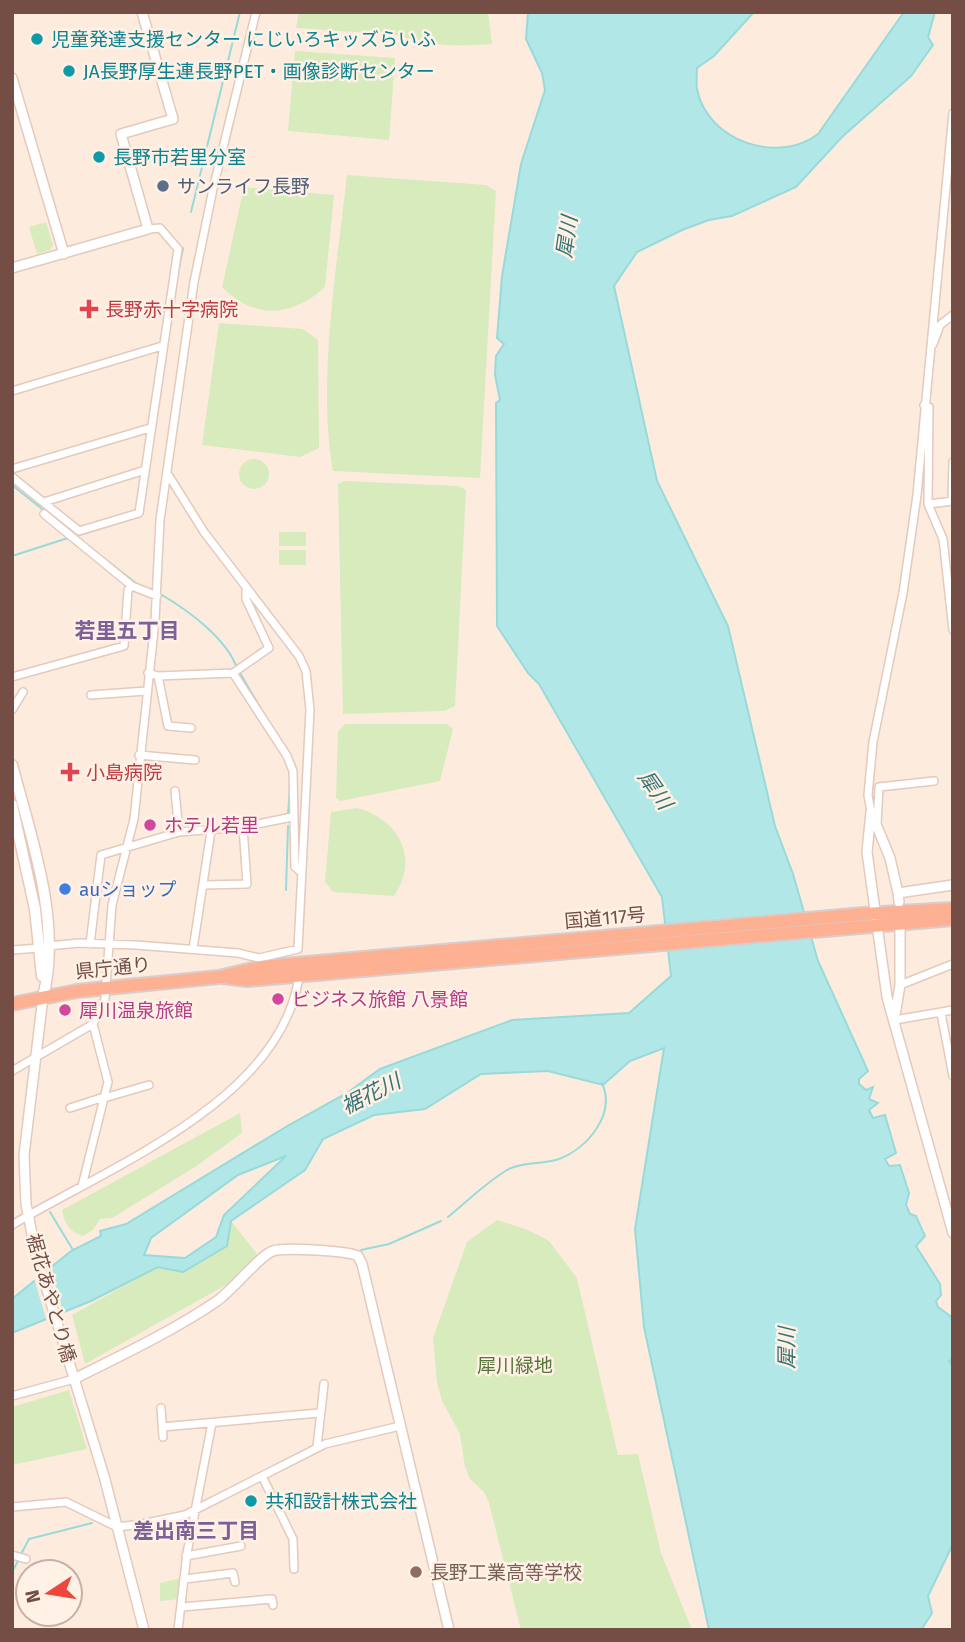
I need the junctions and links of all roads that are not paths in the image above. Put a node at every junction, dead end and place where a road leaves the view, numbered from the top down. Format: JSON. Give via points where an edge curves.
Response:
{"nodes":[{"id":1,"x":142,"y":12,"type":"edge"},
{"id":2,"x":256,"y":12,"type":"edge"},
{"id":3,"x":12,"y":78,"type":"edge"},
{"id":4,"x":953,"y":114,"type":"edge"},
{"id":5,"x":148,"y":229,"type":"junction"},
{"id":6,"x":64,"y":254,"type":"junction"},
{"id":7,"x":12,"y":268,"type":"edge"},
{"id":8,"x":953,"y":315,"type":"edge"},
{"id":9,"x":162,"y":346,"type":"junction"},
{"id":10,"x":929,"y":355,"type":"junction"},
{"id":11,"x":12,"y":391,"type":"edge"},
{"id":12,"x":924,"y":405,"type":"junction"},
{"id":13,"x":149,"y":428,"type":"junction"},
{"id":14,"x":953,"y":463,"type":"edge"},
{"id":15,"x":12,"y":469,"type":"edge"},
{"id":16,"x":145,"y":470,"type":"junction"},
{"id":17,"x":168,"y":475,"type":"junction"},
{"id":18,"x":12,"y":477,"type":"edge"},
{"id":19,"x":952,"y":501,"type":"edge"},
{"id":20,"x":44,"y":502,"type":"junction"},
{"id":21,"x":928,"y":504,"type":"junction"},
{"id":22,"x":44,"y":514,"type":"dead end"},
{"id":23,"x":132,"y":586,"type":"junction"},
{"id":24,"x":246,"y":590,"type":"junction"},
{"id":25,"x":157,"y":596,"type":"junction"},
{"id":26,"x":953,"y":630,"type":"edge"},
{"id":27,"x":237,"y":671,"type":"junction"},
{"id":28,"x":148,"y":673,"type":"junction"},
{"id":29,"x":158,"y":676,"type":"junction"},
{"id":30,"x":12,"y":677,"type":"edge"},
{"id":31,"x":146,"y":691,"type":"junction"},
{"id":32,"x":23,"y":692,"type":"dead end"},
{"id":33,"x":91,"y":695,"type":"dead end"},
{"id":34,"x":12,"y":710,"type":"edge"},
{"id":35,"x":191,"y":728,"type":"dead end"},
{"id":36,"x":139,"y":755,"type":"junction"},
{"id":37,"x":195,"y":760,"type":"dead end"},
{"id":38,"x":12,"y":765,"type":"edge"},
{"id":39,"x":934,"y":780,"type":"dead end"},
{"id":40,"x":175,"y":792,"type":"dead end"},
{"id":41,"x":12,"y":805,"type":"edge"},
{"id":42,"x":871,"y":812,"type":"junction"},
{"id":43,"x":292,"y":817,"type":"junction"},
{"id":44,"x":243,"y":827,"type":"junction"},
{"id":45,"x":877,"y":829,"type":"junction"},
{"id":46,"x":211,"y":831,"type":"junction"},
{"id":47,"x":179,"y":832,"type":"junction"},
{"id":48,"x":128,"y":846,"type":"junction"},
{"id":49,"x":302,"y":872,"type":"junction"},
{"id":50,"x":953,"y":885,"type":"edge"},
{"id":51,"x":204,"y":886,"type":"junction"},
{"id":52,"x":953,"y":909,"type":"edge"},
{"id":53,"x":953,"y":919,"type":"edge"},
{"id":54,"x":871,"y":920,"type":"junction"},
{"id":55,"x":900,"y":930,"type":"dead end"},
{"id":56,"x":90,"y":944,"type":"junction"},
{"id":57,"x":109,"y":944,"type":"junction"},
{"id":58,"x":43,"y":947,"type":"junction"},
{"id":59,"x":193,"y":949,"type":"junction"},
{"id":60,"x":12,"y":950,"type":"edge"},
{"id":61,"x":953,"y":964,"type":"edge"},
{"id":62,"x":261,"y":968,"type":"junction"},
{"id":63,"x":303,"y":973,"type":"junction"},
{"id":64,"x":900,"y":985,"type":"junction"},
{"id":65,"x":105,"y":988,"type":"junction"},
{"id":66,"x":43,"y":997,"type":"junction"},
{"id":67,"x":12,"y":1004,"type":"edge"},
{"id":68,"x":953,"y":1010,"type":"edge"},
{"id":69,"x":941,"y":1013,"type":"junction"},
{"id":70,"x":895,"y":1020,"type":"junction"},
{"id":71,"x":93,"y":1024,"type":"junction"},
{"id":72,"x":36,"y":1057,"type":"junction"},
{"id":73,"x":12,"y":1070,"type":"edge"},
{"id":74,"x":953,"y":1076,"type":"edge"},
{"id":75,"x":149,"y":1085,"type":"dead end"},
{"id":76,"x":104,"y":1098,"type":"junction"},
{"id":77,"x":70,"y":1108,"type":"dead end"},
{"id":78,"x":82,"y":1186,"type":"junction"},
{"id":79,"x":29,"y":1220,"type":"junction"},
{"id":80,"x":12,"y":1225,"type":"edge"},
{"id":81,"x":953,"y":1233,"type":"edge"},
{"id":82,"x":73,"y":1376,"type":"junction"},
{"id":83,"x":324,"y":1384,"type":"dead end"},
{"id":84,"x":12,"y":1396,"type":"edge"},
{"id":85,"x":161,"y":1408,"type":"dead end"},
{"id":86,"x":319,"y":1413,"type":"junction"},
{"id":87,"x":212,"y":1423,"type":"junction"},
{"id":88,"x":400,"y":1426,"type":"junction"},
{"id":89,"x":162,"y":1427,"type":"junction"},
{"id":90,"x":163,"y":1437,"type":"dead end"},
{"id":91,"x":317,"y":1447,"type":"junction"},
{"id":92,"x":261,"y":1476,"type":"junction"},
{"id":93,"x":12,"y":1507,"type":"edge"},
{"id":94,"x":194,"y":1508,"type":"junction"},
{"id":95,"x":117,"y":1527,"type":"junction"},
{"id":96,"x":242,"y":1545,"type":"dead end"},
{"id":97,"x":186,"y":1556,"type":"junction"},
{"id":98,"x":294,"y":1569,"type":"dead end"},
{"id":99,"x":185,"y":1579,"type":"junction"},
{"id":100,"x":235,"y":1582,"type":"dead end"},
{"id":101,"x":272,"y":1599,"type":"dead end"},
{"id":102,"x":182,"y":1607,"type":"junction"},
{"id":103,"x":144,"y":1630,"type":"edge"},
{"id":104,"x":178,"y":1630,"type":"edge"},
{"id":105,"x":449,"y":1630,"type":"edge"}],
"edges":[{"from":1,"to":5,"type":"street","via":[[173,119],[121,134]]},
{"from":2,"to":17,"type":"street","via":[[196,271]]},
{"from":3,"to":6,"type":"street"},
{"from":4,"to":10,"type":"street"},
{"from":5,"to":6,"type":"street"},
{"from":5,"to":9,"type":"street","via":[[160,228],[178,249]]},
{"from":6,"to":7,"type":"street"},
{"from":8,"to":10,"type":"street","via":[[940,325]]},
{"from":9,"to":11,"type":"street"},
{"from":9,"to":13,"type":"street"},
{"from":10,"to":12,"type":"street"},
{"from":12,"to":21,"type":"street","via":[[929,407]]},
{"from":12,"to":42,"type":"street","via":[[908,558],[873,742]]},
{"from":13,"to":15,"type":"street"},
{"from":13,"to":16,"type":"street"},
{"from":14,"to":19,"type":"street"},
{"from":16,"to":20,"type":"street"},
{"from":16,"to":20,"type":"street","via":[[139,513],[79,531]]},
{"from":17,"to":24,"type":"street"},
{"from":17,"to":25,"type":"street","via":[[160,520]]},
{"from":18,"to":20,"type":"street"},
{"from":19,"to":21,"type":"street"},
{"from":21,"to":26,"type":"street","via":[[943,539]]},
{"from":22,"to":23,"type":"street"},
{"from":23,"to":25,"type":"street"},
{"from":23,"to":30,"type":"street","via":[[124,646]]},
{"from":24,"to":27,"type":"street","via":[[269,648]]},
{"from":24,"to":49,"type":"street","via":[[299,656],[308,679]]},
{"from":25,"to":28,"type":"street"},
{"from":27,"to":29,"type":"street"},
{"from":27,"to":43,"type":"street","via":[[287,755]]},
{"from":28,"to":29,"type":"street"},
{"from":28,"to":31,"type":"street"},
{"from":29,"to":35,"type":"street","via":[[168,726]]},
{"from":31,"to":33,"type":"street"},
{"from":31,"to":36,"type":"street"},
{"from":32,"to":34,"type":"street"},
{"from":36,"to":37,"type":"street"},
{"from":36,"to":48,"type":"street"},
{"from":38,"to":58,"type":"main road","via":[[43,892]]},
{"from":39,"to":45,"type":"street","via":[[879,787]]},
{"from":40,"to":47,"type":"street"},
{"from":41,"to":58,"type":"main road"},
{"from":42,"to":45,"type":"street"},
{"from":42,"to":54,"type":"street","via":[[867,852]]},
{"from":43,"to":44,"type":"street"},
{"from":43,"to":49,"type":"street","via":[[295,867]]},
{"from":44,"to":46,"type":"street"},
{"from":44,"to":51,"type":"street","via":[[247,884]]},
{"from":45,"to":50,"type":"street","via":[[890,858],[898,897]]},
{"from":46,"to":47,"type":"street"},
{"from":46,"to":51,"type":"street"},
{"from":47,"to":48,"type":"street"},
{"from":48,"to":56,"type":"street","via":[[100,855]]},
{"from":48,"to":57,"type":"street","via":[[115,891]]},
{"from":49,"to":62,"type":"street","via":[[298,949]]},
{"from":51,"to":59,"type":"street"},
{"from":52,"to":54,"type":"highway","name":"国道117号"},
{"from":53,"to":54,"type":"highway","name":"国道117号"},
{"from":54,"to":63,"type":"highway","name":"国道117号"},
{"from":54,"to":70,"type":"street"},
{"from":55,"to":64,"type":"street"},
{"from":56,"to":57,"type":"street"},
{"from":56,"to":58,"type":"street"},
{"from":57,"to":59,"type":"street"},
{"from":57,"to":65,"type":"street"},
{"from":58,"to":60,"type":"street"},
{"from":58,"to":66,"type":"main road"},
{"from":59,"to":62,"type":"street"},
{"from":61,"to":64,"type":"street"},
{"from":62,"to":63,"type":"highway","name":"国道117号"},
{"from":62,"to":65,"type":"highway","name":"県庁通り","via":[[219,977]]},
{"from":63,"to":78,"type":"street","via":[[273,1045],[243,1078],[178,1129]]},
{"from":64,"to":70,"type":"street"},
{"from":65,"to":66,"type":"highway","name":"県庁通り"},
{"from":65,"to":71,"type":"street"},
{"from":66,"to":67,"type":"highway","name":"県庁通り"},
{"from":66,"to":72,"type":"street","name":"裾花あやとり橋"},
{"from":68,"to":69,"type":"street"},
{"from":69,"to":70,"type":"street"},
{"from":69,"to":74,"type":"street"},
{"from":70,"to":81,"type":"street"},
{"from":71,"to":72,"type":"street"},
{"from":71,"to":76,"type":"street","via":[[108,1074]]},
{"from":72,"to":73,"type":"street"},
{"from":72,"to":79,"type":"street","name":"裾花あやとり橋","via":[[24,1155]]},
{"from":75,"to":76,"type":"street"},
{"from":76,"to":77,"type":"street"},
{"from":76,"to":78,"type":"street"},
{"from":78,"to":79,"type":"street"},
{"from":79,"to":80,"type":"street"},
{"from":79,"to":82,"type":"street","name":"裾花あやとり橋"},
{"from":82,"to":84,"type":"street"},
{"from":82,"to":88,"type":"street","via":[[215,1302],[274,1251],[350,1251],[362,1264]]},
{"from":82,"to":95,"type":"street","name":"裾花あやとり橋"},
{"from":83,"to":86,"type":"street"},
{"from":85,"to":89,"type":"street"},
{"from":86,"to":87,"type":"street"},
{"from":86,"to":91,"type":"street"},
{"from":87,"to":89,"type":"street"},
{"from":87,"to":94,"type":"street"},
{"from":88,"to":91,"type":"street"},
{"from":88,"to":105,"type":"street"},
{"from":89,"to":90,"type":"street"},
{"from":91,"to":92,"type":"street"},
{"from":92,"to":94,"type":"street"},
{"from":92,"to":98,"type":"street","via":[[293,1539]]},
{"from":93,"to":95,"type":"street","via":[[66,1502]]},
{"from":94,"to":95,"type":"street","via":[[185,1515]]},
{"from":94,"to":97,"type":"street"},
{"from":95,"to":103,"type":"street","name":"裾花あやとり橋"},
{"from":96,"to":97,"type":"street"},
{"from":97,"to":99,"type":"street"},
{"from":99,"to":100,"type":"street","via":[[233,1573]]},
{"from":99,"to":102,"type":"street"},
{"from":101,"to":102,"type":"street"},
{"from":102,"to":104,"type":"street"}]}
